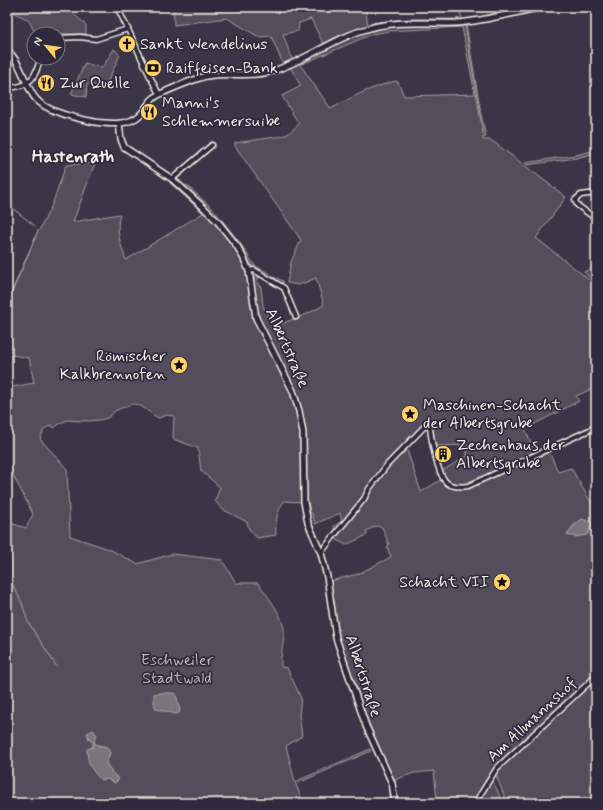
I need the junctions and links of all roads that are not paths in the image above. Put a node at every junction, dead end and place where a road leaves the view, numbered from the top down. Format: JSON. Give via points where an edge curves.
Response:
{"nodes":[{"id":1,"x":117,"y":7,"type":"edge"},
{"id":2,"x":540,"y":7,"type":"edge"},
{"id":3,"x":128,"y":29,"type":"junction"},
{"id":4,"x":66,"y":38,"type":"edge"},
{"id":5,"x":7,"y":50,"type":"edge"},
{"id":6,"x":38,"y":66,"type":"edge"},
{"id":7,"x":27,"y":83,"type":"junction"},
{"id":8,"x":7,"y":88,"type":"edge"},
{"id":9,"x":159,"y":94,"type":"junction"},
{"id":10,"x":119,"y":124,"type":"junction"},
{"id":11,"x":212,"y":145,"type":"dead end"},
{"id":12,"x":172,"y":180,"type":"junction"},
{"id":13,"x":596,"y":194,"type":"edge"},
{"id":14,"x":596,"y":220,"type":"edge"},
{"id":15,"x":249,"y":271,"type":"junction"},
{"id":16,"x":296,"y":317,"type":"dead end"},
{"id":17,"x":596,"y":427,"type":"edge"},
{"id":18,"x":321,"y":553,"type":"junction"},
{"id":19,"x":596,"y":676,"type":"edge"},
{"id":20,"x":395,"y":803,"type":"edge"},
{"id":21,"x":475,"y":803,"type":"edge"}],
"edges":[{"from":1,"to":3,"type":"street"},
{"from":2,"to":9,"type":"main road","via":[[467,22],[395,24],[370,28],[275,71],[206,76]]},
{"from":3,"to":4,"type":"street","via":[[96,39]]},
{"from":3,"to":9,"type":"street"},
{"from":5,"to":7,"type":"main road","via":[[18,64]]},
{"from":6,"to":7,"type":"street","via":[[36,75]]},
{"from":7,"to":8,"type":"street","via":[[20,87]]},
{"from":7,"to":10,"type":"main road","via":[[37,100],[44,106],[83,120]]},
{"from":9,"to":10,"type":"main road","via":[[140,115]]},
{"from":10,"to":12,"type":"main road","name":"Albertstraße","via":[[124,147]]},
{"from":11,"to":12,"type":"street"},
{"from":12,"to":15,"type":"main road","name":"Albertstraße","via":[[218,222],[237,246]]},
{"from":13,"to":14,"type":"street","via":[[581,195],[575,200],[577,205]]},
{"from":15,"to":16,"type":"street","via":[[254,270],[284,288]]},
{"from":15,"to":18,"type":"main road","name":"Albertstraße","via":[[256,318],[293,391],[299,411],[303,433],[304,502],[308,523]]},
{"from":17,"to":18,"type":"street","via":[[464,487],[449,484],[444,480],[431,439],[430,427],[425,426],[387,465]]},
{"from":18,"to":20,"type":"main road","name":"Albertstraße","via":[[336,638],[366,726],[392,783]]},
{"from":19,"to":21,"type":"street","name":"Am Allmannshof","via":[[497,768]]}]}
